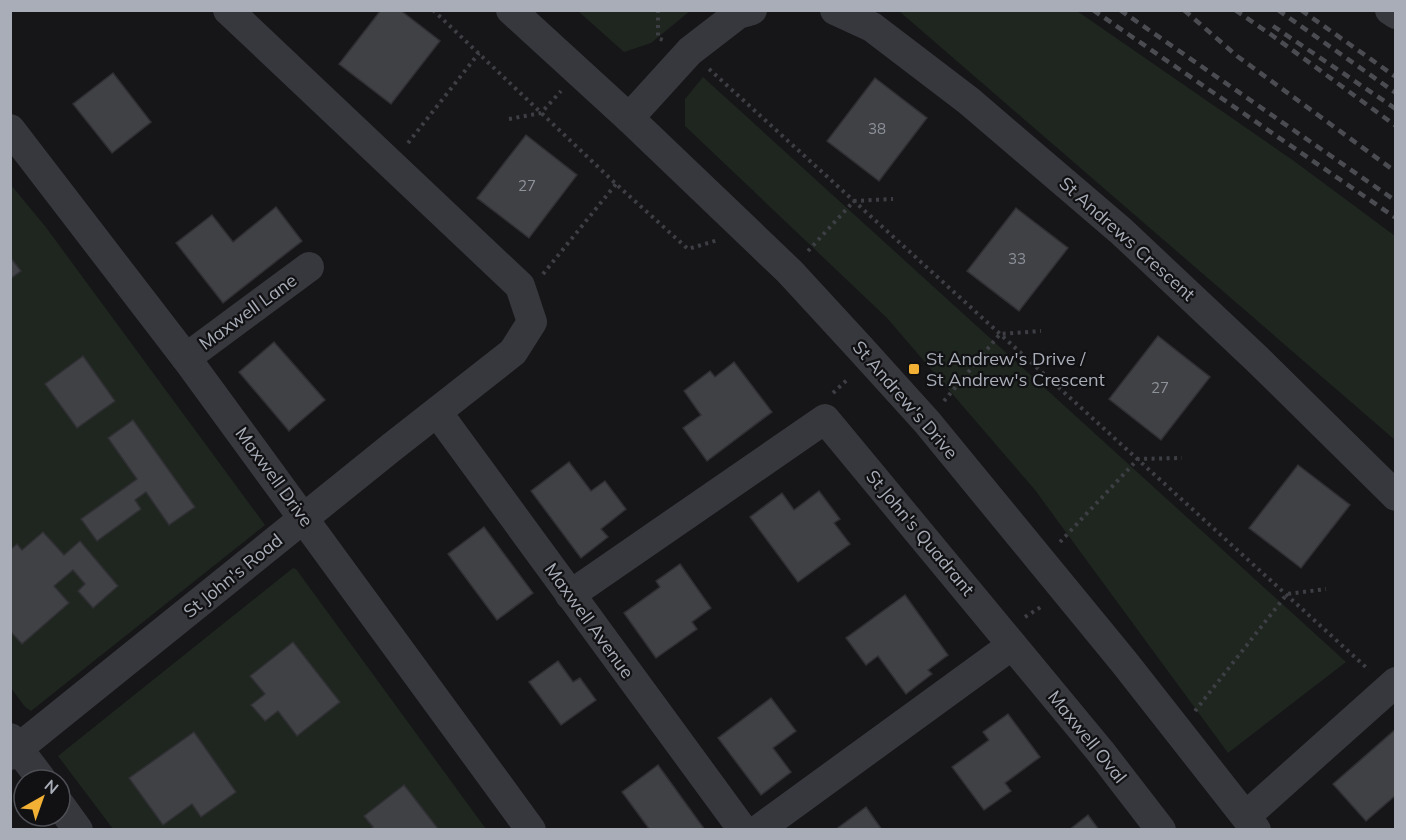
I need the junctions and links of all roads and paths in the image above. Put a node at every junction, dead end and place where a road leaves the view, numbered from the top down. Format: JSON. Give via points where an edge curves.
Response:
{"nodes":[{"id":1,"x":228,"y":10,"type":"edge"},
{"id":2,"x":434,"y":10,"type":"edge"},
{"id":3,"x":511,"y":10,"type":"edge"},
{"id":4,"x":658,"y":10,"type":"edge"},
{"id":5,"x":752,"y":10,"type":"edge"},
{"id":6,"x":836,"y":10,"type":"edge"},
{"id":7,"x":1390,"y":10,"type":"edge"},
{"id":8,"x":1395,"y":14,"type":"edge"},
{"id":9,"x":690,"y":51,"type":"junction"},
{"id":10,"x":479,"y":53,"type":"junction"},
{"id":11,"x":541,"y":112,"type":"junction"},
{"id":12,"x":629,"y":118,"type":"junction"},
{"id":13,"x":509,"y":119,"type":"dead end"},
{"id":14,"x":10,"y":129,"type":"edge"},
{"id":15,"x":391,"y":164,"type":"junction"},
{"id":16,"x":616,"y":184,"type":"junction"},
{"id":17,"x":893,"y":199,"type":"dead end"},
{"id":18,"x":854,"y":201,"type":"junction"},
{"id":19,"x":747,"y":231,"type":"junction"},
{"id":20,"x":309,"y":267,"type":"dead end"},
{"id":21,"x":790,"y":272,"type":"junction"},
{"id":22,"x":520,"y":285,"type":"junction"},
{"id":23,"x":1041,"y":331,"type":"dead end"},
{"id":24,"x":1000,"y":334,"type":"junction"},
{"id":25,"x":186,"y":358,"type":"junction"},
{"id":26,"x":870,"y":359,"type":"junction"},
{"id":27,"x":437,"y":412,"type":"junction"},
{"id":28,"x":825,"y":419,"type":"junction"},
{"id":29,"x":927,"y":423,"type":"junction"},
{"id":30,"x":1182,"y":458,"type":"dead end"},
{"id":31,"x":1138,"y":459,"type":"junction"},
{"id":32,"x":1395,"y":496,"type":"edge"},
{"id":33,"x":304,"y":518,"type":"junction"},
{"id":34,"x":1041,"y":562,"type":"junction"},
{"id":35,"x":1326,"y":589,"type":"dead end"},
{"id":36,"x":1065,"y":591,"type":"junction"},
{"id":37,"x":1287,"y":594,"type":"junction"},
{"id":38,"x":570,"y":595,"type":"junction"},
{"id":39,"x":1007,"y":638,"type":"junction"},
{"id":40,"x":1392,"y":685,"type":"edge"},
{"id":41,"x":1179,"y":731,"type":"junction"},
{"id":42,"x":13,"y":747,"type":"edge"},
{"id":43,"x":31,"y":768,"type":"edge"},
{"id":44,"x":1250,"y":823,"type":"edge"},
{"id":45,"x":531,"y":830,"type":"edge"},
{"id":46,"x":743,"y":830,"type":"edge"},
{"id":47,"x":758,"y":830,"type":"edge"},
{"id":48,"x":1161,"y":830,"type":"edge"}],
"edges":[{"from":1,"to":15,"type":"street"},
{"from":2,"to":10,"type":"path"},
{"from":3,"to":12,"type":"street","name":"St Andrew's Drive"},
{"from":4,"to":9,"type":"path","via":[[658,38]]},
{"from":5,"to":9,"type":"street","via":[[738,14]]},
{"from":6,"to":32,"type":"street","name":"St Andrews Crescent","via":[[872,27],[969,101],[1121,231]]},
{"from":7,"to":8,"type":"street"},
{"from":9,"to":12,"type":"street"},
{"from":9,"to":18,"type":"path"},
{"from":10,"to":11,"type":"path"},
{"from":10,"to":15,"type":"path"},
{"from":11,"to":13,"type":"path"},
{"from":11,"to":16,"type":"path"},
{"from":12,"to":19,"type":"street","name":"St Andrew's Drive"},
{"from":14,"to":25,"type":"street","name":"Maxwell Drive"},
{"from":15,"to":22,"type":"street"},
{"from":16,"to":19,"type":"path","via":[[688,249]]},
{"from":16,"to":22,"type":"path","via":[[546,273]]},
{"from":17,"to":18,"type":"path"},
{"from":18,"to":21,"type":"path"},
{"from":18,"to":24,"type":"path"},
{"from":19,"to":21,"type":"street","name":"St Andrew's Drive"},
{"from":20,"to":25,"type":"street","name":"Maxwell Lane"},
{"from":21,"to":26,"type":"street","name":"St Andrew's Drive"},
{"from":22,"to":27,"type":"street","name":"St John's Road","via":[[532,322],[513,352]]},
{"from":23,"to":24,"type":"path"},
{"from":24,"to":29,"type":"path"},
{"from":24,"to":31,"type":"path"},
{"from":25,"to":33,"type":"street","name":"Maxwell Drive"},
{"from":26,"to":28,"type":"path","via":[[830,396]]},
{"from":26,"to":29,"type":"street","name":"St Andrew's Drive"},
{"from":27,"to":33,"type":"street","name":"St John's Road"},
{"from":27,"to":38,"type":"street","name":"Maxwell Avenue"},
{"from":28,"to":38,"type":"street"},
{"from":28,"to":39,"type":"street","name":"St John's Quadrant"},
{"from":29,"to":34,"type":"street","name":"St Andrew's Drive"},
{"from":30,"to":31,"type":"path"},
{"from":31,"to":34,"type":"path"},
{"from":31,"to":37,"type":"path"},
{"from":33,"to":42,"type":"street","name":"St John's Road"},
{"from":33,"to":45,"type":"street","name":"Maxwell Drive"},
{"from":34,"to":36,"type":"street","name":"St Andrew's Drive"},
{"from":35,"to":37,"type":"path"},
{"from":36,"to":39,"type":"path"},
{"from":36,"to":41,"type":"street","name":"St Andrew's Drive"},
{"from":37,"to":40,"type":"path"},
{"from":37,"to":41,"type":"path"},
{"from":38,"to":46,"type":"street","name":"Maxwell Avenue"},
{"from":39,"to":47,"type":"street"},
{"from":39,"to":48,"type":"street","name":"Maxwell Oval"},
{"from":40,"to":44,"type":"street"},
{"from":41,"to":44,"type":"street","name":"St Andrew's Drive"},
{"from":42,"to":43,"type":"street"}]}
